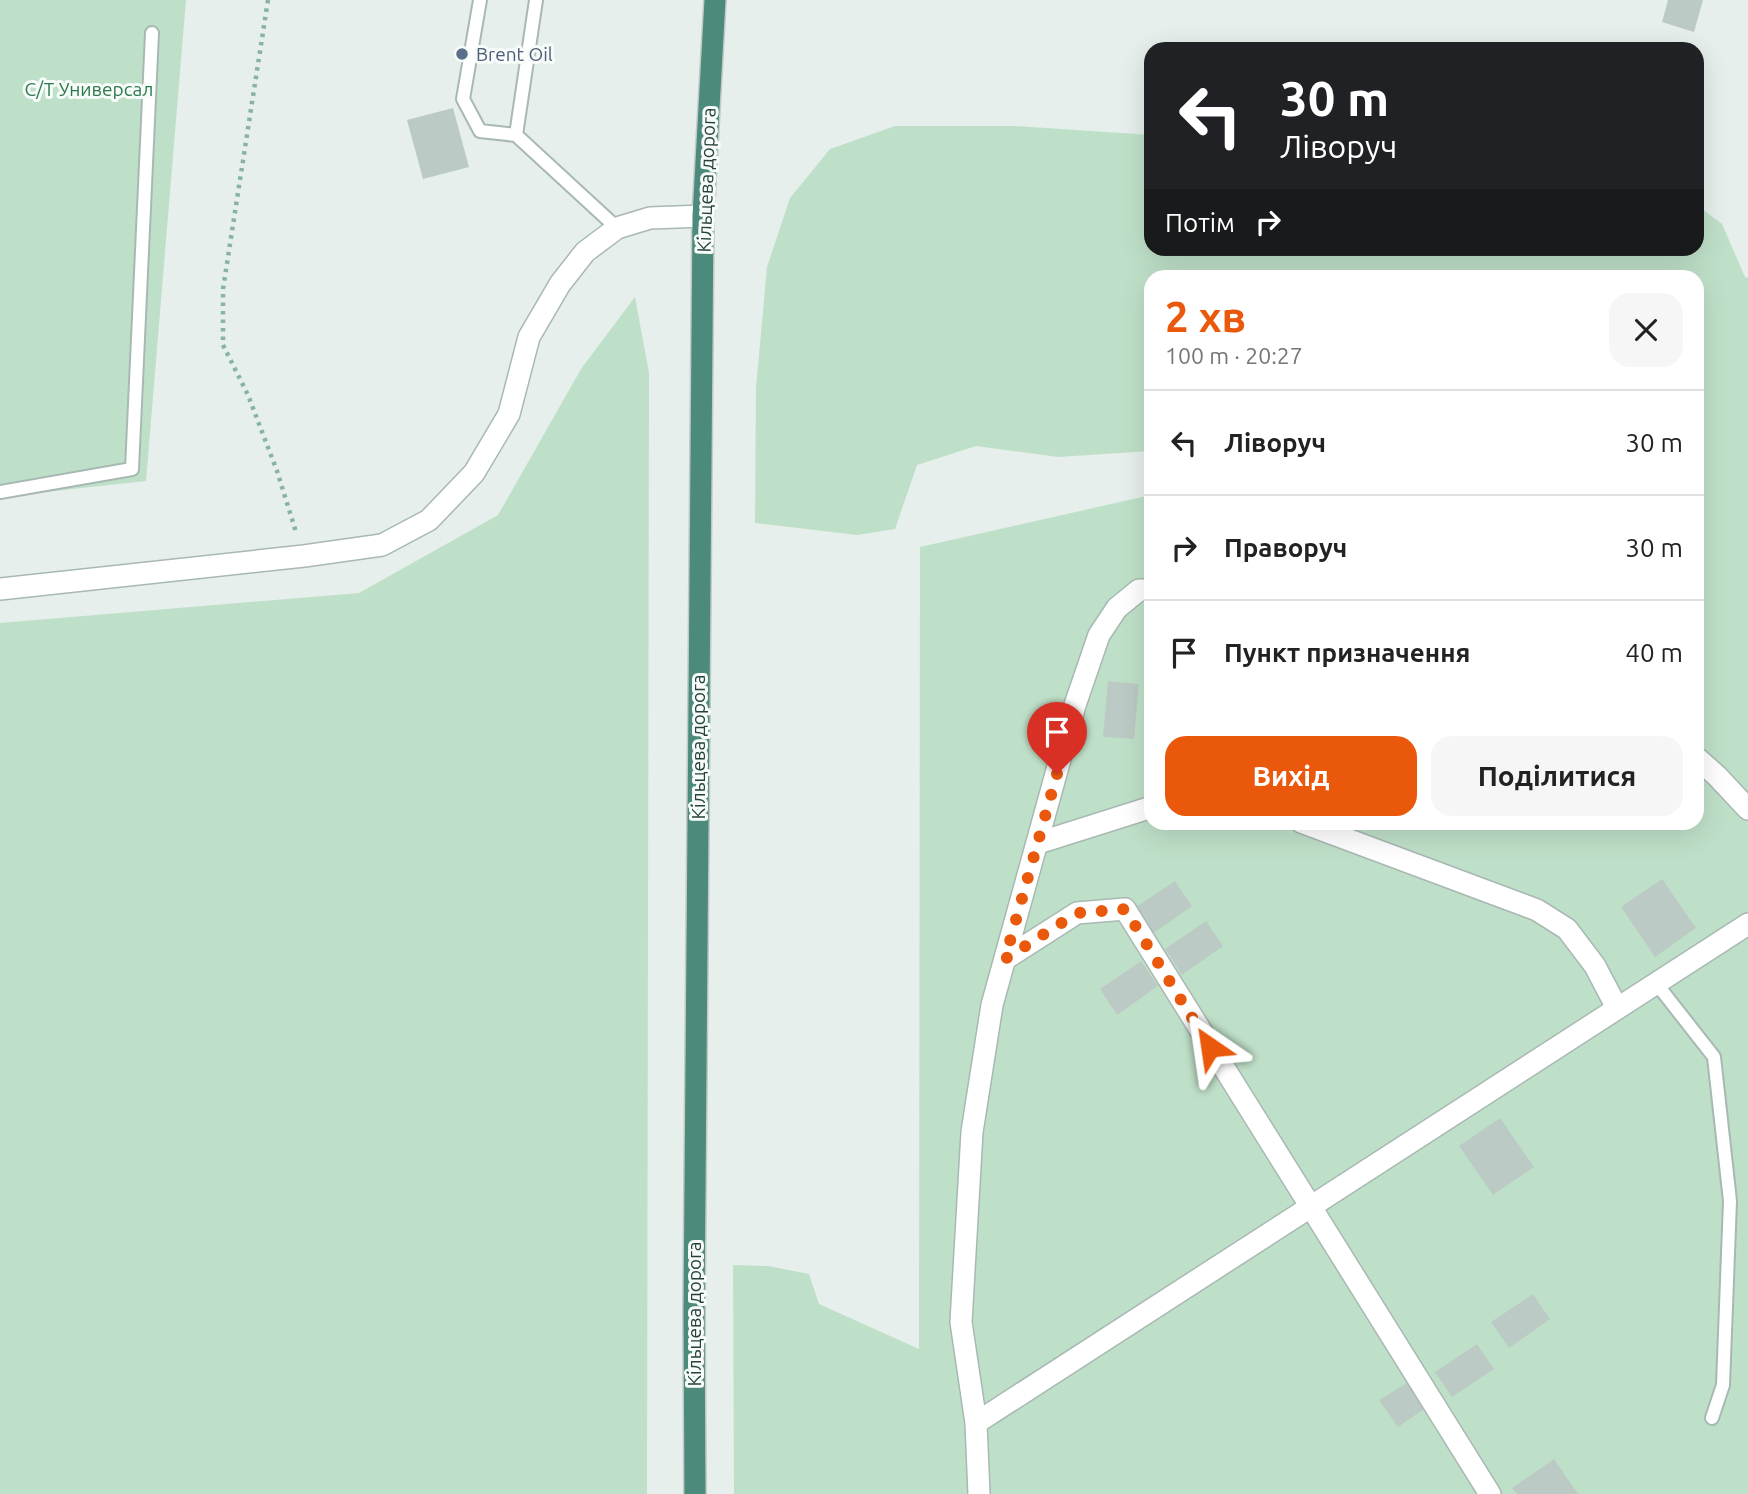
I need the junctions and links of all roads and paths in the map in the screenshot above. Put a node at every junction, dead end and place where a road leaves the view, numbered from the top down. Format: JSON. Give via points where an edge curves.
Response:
{"nodes":[{"id":1,"x":268,"y":0,"type":"edge"},
{"id":2,"x":480,"y":0,"type":"edge"},
{"id":3,"x":537,"y":0,"type":"edge"},
{"id":4,"x":715,"y":0,"type":"edge"},
{"id":5,"x":152,"y":33,"type":"dead end"},
{"id":6,"x":516,"y":135,"type":"junction"},
{"id":7,"x":703,"y":216,"type":"junction"},
{"id":8,"x":617,"y":228,"type":"junction"},
{"id":9,"x":0,"y":492,"type":"edge"},
{"id":10,"x":304,"y":556,"type":"junction"},
{"id":11,"x":0,"y":589,"type":"edge"},
{"id":12,"x":1144,"y":590,"type":"edge"},
{"id":13,"x":1704,"y":765,"type":"edge"},
{"id":14,"x":1748,"y":809,"type":"edge"},
{"id":15,"x":1144,"y":810,"type":"edge"},
{"id":16,"x":1323,"y":830,"type":"edge"},
{"id":17,"x":1038,"y":843,"type":"junction"},
{"id":18,"x":1748,"y":924,"type":"edge"},
{"id":19,"x":1005,"y":959,"type":"junction"},
{"id":20,"x":1656,"y":983,"type":"junction"},
{"id":21,"x":1617,"y":1008,"type":"junction"},
{"id":22,"x":1309,"y":1207,"type":"junction"},
{"id":23,"x":1712,"y":1418,"type":"dead end"},
{"id":24,"x":976,"y":1423,"type":"junction"},
{"id":25,"x":695,"y":1494,"type":"edge"},
{"id":26,"x":979,"y":1494,"type":"edge"},
{"id":27,"x":1490,"y":1494,"type":"edge"}],
"edges":[{"from":1,"to":10,"type":"path","via":[[223,289],[223,345],[277,471]]},
{"from":2,"to":6,"type":"lane","via":[[463,99],[480,131]]},
{"from":3,"to":6,"type":"lane"},
{"from":4,"to":7,"type":"highway","name":"Кільцева дорога"},
{"from":5,"to":9,"type":"lane","via":[[132,469]]},
{"from":6,"to":8,"type":"lane"},
{"from":7,"to":8,"type":"street","via":[[650,218]]},
{"from":7,"to":25,"type":"highway","name":"Кільцева дорога"},
{"from":8,"to":10,"type":"street","via":[[585,252],[529,337],[509,414],[474,473],[429,520],[382,545]]},
{"from":10,"to":11,"type":"street"},
{"from":12,"to":17,"type":"street","via":[[1117,608],[1099,635]]},
{"from":13,"to":14,"type":"street"},
{"from":15,"to":17,"type":"street"},
{"from":16,"to":21,"type":"street","via":[[1537,909],[1567,929],[1595,966]]},
{"from":17,"to":19,"type":"street"},
{"from":18,"to":20,"type":"street"},
{"from":19,"to":22,"type":"street","via":[[1077,913],[1125,909]]},
{"from":19,"to":24,"type":"street","via":[[992,1005],[972,1132],[964,1236],[961,1322]]},
{"from":20,"to":21,"type":"street"},
{"from":20,"to":23,"type":"lane","via":[[1714,1057],[1730,1201],[1723,1385]]},
{"from":21,"to":22,"type":"street"},
{"from":22,"to":24,"type":"street"},
{"from":22,"to":27,"type":"street"},
{"from":24,"to":26,"type":"street"}]}
